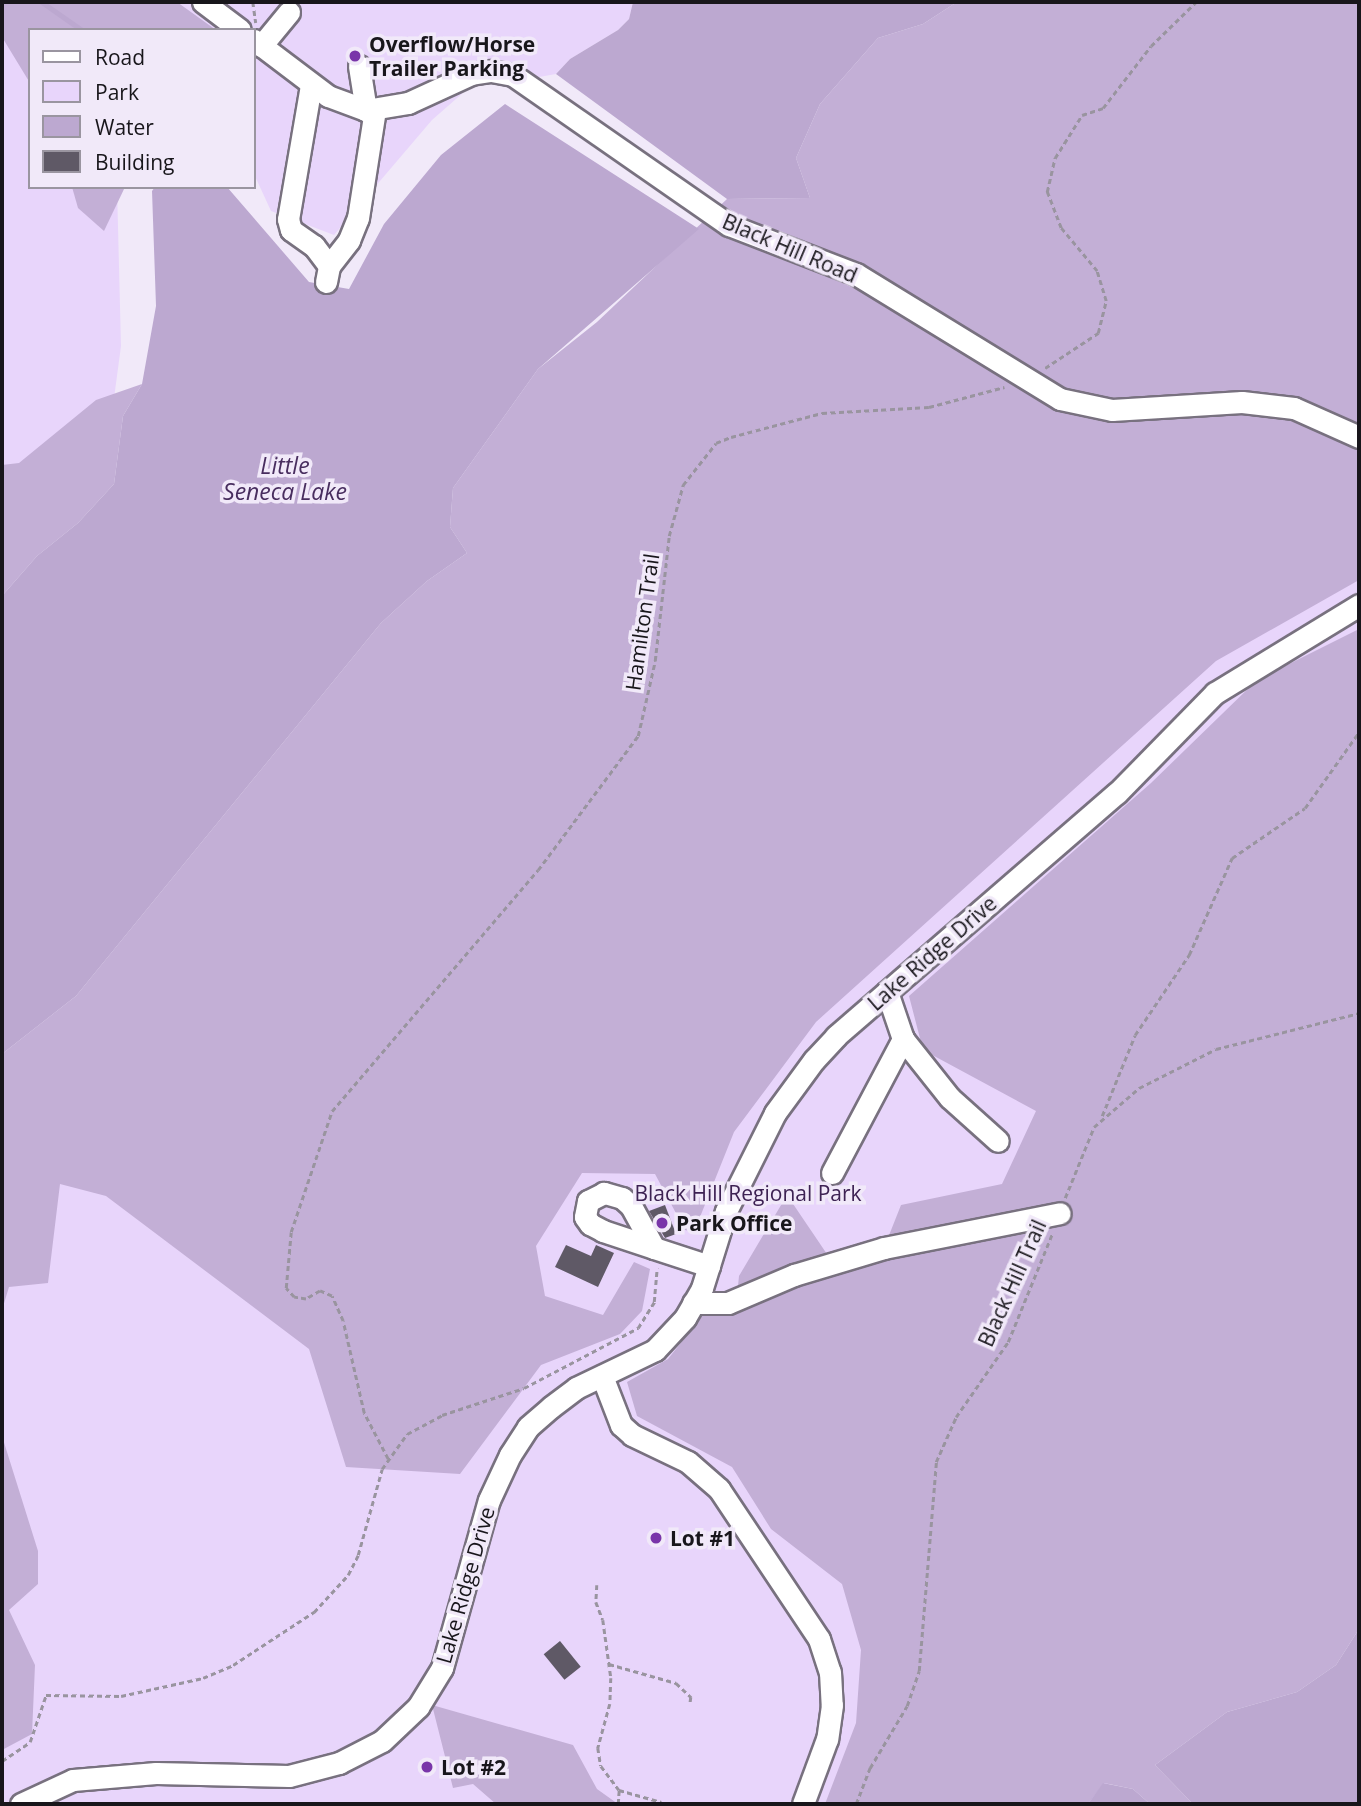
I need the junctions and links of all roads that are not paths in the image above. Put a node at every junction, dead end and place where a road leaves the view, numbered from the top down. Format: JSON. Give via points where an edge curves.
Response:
{"nodes":[{"id":1,"x":203,"y":2,"type":"edge"},
{"id":2,"x":289,"y":12,"type":"dead end"},
{"id":3,"x":237,"y":28,"type":"edge"},
{"id":4,"x":257,"y":43,"type":"edge"},
{"id":5,"x":359,"y":66,"type":"dead end"},
{"id":6,"x":312,"y":85,"type":"junction"},
{"id":7,"x":371,"y":110,"type":"junction"},
{"id":8,"x":1359,"y":437,"type":"edge"},
{"id":9,"x":1359,"y":605,"type":"edge"},
{"id":10,"x":887,"y":992,"type":"junction"},
{"id":11,"x":904,"y":1039,"type":"junction"},
{"id":12,"x":998,"y":1141,"type":"dead end"},
{"id":13,"x":832,"y":1173,"type":"dead end"},
{"id":14,"x":1060,"y":1213,"type":"road end"},
{"id":15,"x":660,"y":1256,"type":"road end"},
{"id":16,"x":709,"y":1266,"type":"junction"},
{"id":17,"x":694,"y":1303,"type":"junction"},
{"id":18,"x":602,"y":1377,"type":"junction"},
{"id":19,"x":21,"y":1804,"type":"edge"},
{"id":20,"x":803,"y":1804,"type":"edge"}],
"edges":[{"from":1,"to":3,"type":"street"},
{"from":2,"to":4,"type":"street"},
{"from":4,"to":6,"type":"street"},
{"from":5,"to":7,"type":"street"},
{"from":6,"to":7,"type":"street","via":[[341,103]]},
{"from":6,"to":7,"type":"street","via":[[288,219],[291,230],[314,246],[328,274],[358,218]]},
{"from":7,"to":8,"type":"street","name":"Black Hill Road","via":[[408,103],[471,74],[513,75],[729,225],[856,274],[1060,399],[1112,410],[1242,402],[1294,408]]},
{"from":9,"to":10,"type":"street","name":"Lake Ridge Drive","via":[[1215,693],[1117,793]]},
{"from":10,"to":11,"type":"street"},
{"from":10,"to":16,"type":"street","name":"Lake Ridge Drive","via":[[836,1035],[775,1113],[726,1211]]},
{"from":11,"to":12,"type":"street","via":[[950,1098]]},
{"from":11,"to":13,"type":"street"},
{"from":14,"to":17,"type":"street","via":[[884,1248],[794,1275],[728,1303]]},
{"from":15,"to":16,"type":"street"},
{"from":16,"to":17,"type":"street","name":"Lake Ridge Drive"},
{"from":17,"to":18,"type":"street","name":"Lake Ridge Drive","via":[[655,1350]]},
{"from":18,"to":19,"type":"street","name":"Lake Ridge Drive","via":[[576,1388],[543,1414],[528,1427],[510,1455],[489,1500],[442,1668],[418,1707],[382,1741],[339,1763],[289,1776],[156,1773],[73,1780]]},
{"from":18,"to":20,"type":"street","via":[[621,1425],[688,1462],[719,1489],[819,1639],[830,1672],[832,1705],[827,1739]]}]}
